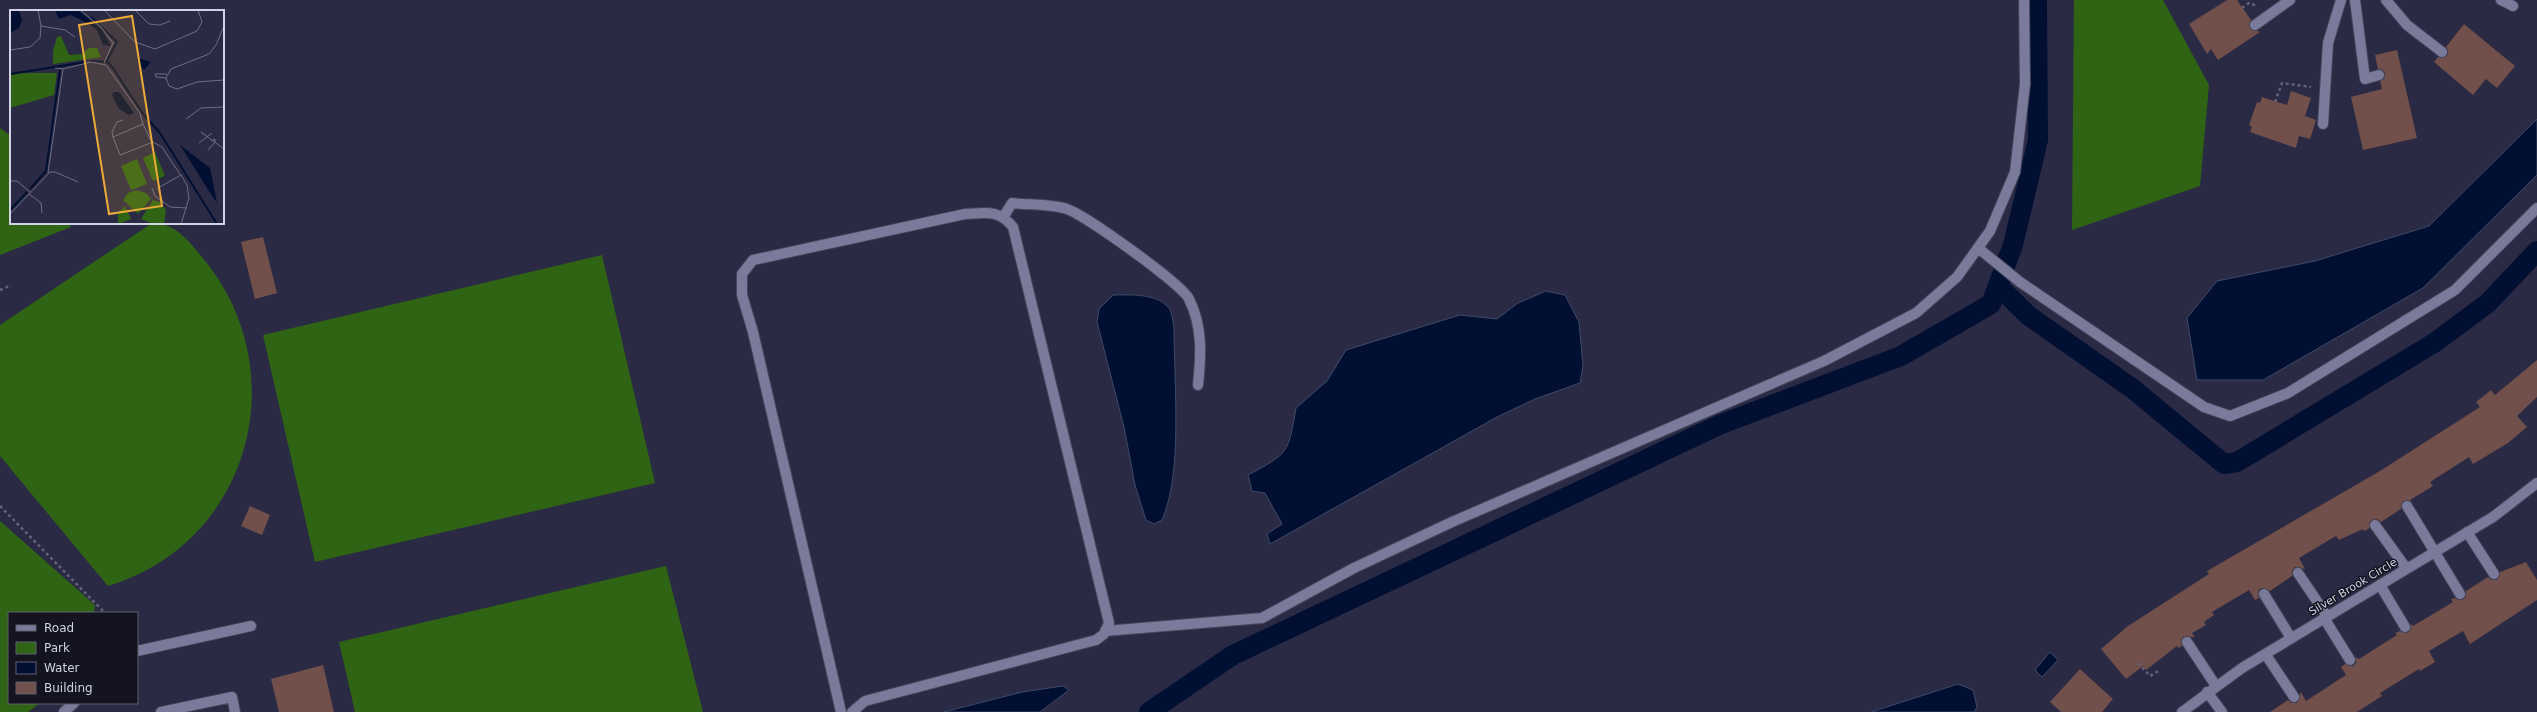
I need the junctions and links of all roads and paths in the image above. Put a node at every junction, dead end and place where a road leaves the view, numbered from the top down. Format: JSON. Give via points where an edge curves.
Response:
{"nodes":[{"id":1,"x":2024,"y":0,"type":"edge"},
{"id":2,"x":2290,"y":0,"type":"edge"},
{"id":3,"x":2341,"y":0,"type":"edge"},
{"id":4,"x":2355,"y":0,"type":"edge"},
{"id":5,"x":2386,"y":0,"type":"edge"},
{"id":6,"x":2501,"y":0,"type":"edge"},
{"id":7,"x":2513,"y":6,"type":"dead end"},
{"id":8,"x":2255,"y":25,"type":"dead end"},
{"id":9,"x":2442,"y":52,"type":"dead end"},
{"id":10,"x":2379,"y":75,"type":"dead end"},
{"id":11,"x":2327,"y":90,"type":"junction"},
{"id":12,"x":2275,"y":102,"type":"dead end"},
{"id":13,"x":2324,"y":124,"type":"dead end"},
{"id":14,"x":2537,"y":208,"type":"edge"},
{"id":15,"x":1004,"y":216,"type":"junction"},
{"id":16,"x":1978,"y":248,"type":"junction"},
{"id":17,"x":11,"y":285,"type":"dead end"},
{"id":18,"x":0,"y":290,"type":"edge"},
{"id":19,"x":1198,"y":385,"type":"dead end"},
{"id":20,"x":2537,"y":483,"type":"edge"},
{"id":21,"x":0,"y":506,"type":"edge"},
{"id":22,"x":2407,"y":506,"type":"dead end"},
{"id":23,"x":2375,"y":525,"type":"dead end"},
{"id":24,"x":2468,"y":532,"type":"junction"},
{"id":25,"x":2434,"y":552,"type":"junction"},
{"id":26,"x":2406,"y":568,"type":"junction"},
{"id":27,"x":2298,"y":573,"type":"dead end"},
{"id":28,"x":2494,"y":574,"type":"dead end"},
{"id":29,"x":2380,"y":584,"type":"junction"},
{"id":30,"x":2264,"y":594,"type":"dead end"},
{"id":31,"x":2460,"y":594,"type":"dead end"},
{"id":32,"x":104,"y":612,"type":"edge"},
{"id":33,"x":2325,"y":617,"type":"junction"},
{"id":34,"x":251,"y":626,"type":"dead end"},
{"id":35,"x":2405,"y":627,"type":"dead end"},
{"id":36,"x":1105,"y":631,"type":"junction"},
{"id":37,"x":2291,"y":638,"type":"junction"},
{"id":38,"x":2187,"y":642,"type":"dead end"},
{"id":39,"x":138,"y":651,"type":"edge"},
{"id":40,"x":2266,"y":655,"type":"junction"},
{"id":41,"x":2350,"y":660,"type":"dead end"},
{"id":42,"x":2138,"y":664,"type":"dead end"},
{"id":43,"x":2160,"y":670,"type":"dead end"},
{"id":44,"x":2212,"y":689,"type":"junction"},
{"id":45,"x":2294,"y":696,"type":"dead end"},
{"id":46,"x":73,"y":704,"type":"edge"},
{"id":47,"x":64,"y":712,"type":"edge"},
{"id":48,"x":161,"y":712,"type":"edge"},
{"id":49,"x":235,"y":712,"type":"edge"},
{"id":50,"x":841,"y":712,"type":"edge"},
{"id":51,"x":852,"y":712,"type":"edge"},
{"id":52,"x":2182,"y":712,"type":"edge"},
{"id":53,"x":2222,"y":712,"type":"edge"}],
"edges":[{"from":1,"to":16,"type":"street","via":[[2025,84],[2015,172],[1990,231]]},
{"from":2,"to":8,"type":"street"},
{"from":3,"to":11,"type":"street","via":[[2328,43]]},
{"from":4,"to":10,"type":"street","via":[[2365,79]]},
{"from":5,"to":9,"type":"street","via":[[2407,25]]},
{"from":6,"to":7,"type":"street"},
{"from":11,"to":12,"type":"path","via":[[2282,83]]},
{"from":11,"to":13,"type":"street"},
{"from":14,"to":16,"type":"street","via":[[2455,290],[2288,393],[2230,416],[2204,407],[2020,282]]},
{"from":15,"to":19,"type":"street","via":[[1012,203],[1067,209],[1138,254],[1188,297],[1196,318],[1202,351]]},
{"from":15,"to":36,"type":"street","via":[[1013,227],[1109,623]]},
{"from":15,"to":50,"type":"street","via":[[990,213],[965,214],[753,260],[742,274],[742,295],[753,332]]},
{"from":16,"to":36,"type":"street","via":[[1957,277],[1916,314],[1824,361],[1452,522],[1354,568],[1262,618]]},
{"from":17,"to":18,"type":"path"},
{"from":20,"to":24,"type":"street","name":"Silver Brook Circle","via":[[2493,517]]},
{"from":21,"to":32,"type":"path"},
{"from":22,"to":25,"type":"street"},
{"from":23,"to":26,"type":"street"},
{"from":24,"to":25,"type":"street","name":"Silver Brook Circle"},
{"from":24,"to":28,"type":"street"},
{"from":25,"to":26,"type":"street","name":"Silver Brook Circle"},
{"from":25,"to":31,"type":"street"},
{"from":26,"to":29,"type":"street","name":"Silver Brook Circle"},
{"from":27,"to":33,"type":"street"},
{"from":29,"to":33,"type":"street","name":"Silver Brook Circle"},
{"from":29,"to":35,"type":"street"},
{"from":30,"to":37,"type":"street"},
{"from":33,"to":37,"type":"street","name":"Silver Brook Circle"},
{"from":33,"to":41,"type":"street"},
{"from":34,"to":39,"type":"street"},
{"from":36,"to":51,"type":"street","via":[[1096,640],[865,701]]},
{"from":37,"to":40,"type":"street","name":"Silver Brook Circle"},
{"from":38,"to":44,"type":"street"},
{"from":40,"to":44,"type":"street","name":"Silver Brook Circle"},
{"from":40,"to":45,"type":"street"},
{"from":42,"to":43,"type":"path","via":[[2150,676]]},
{"from":44,"to":52,"type":"street","name":"Silver Brook Circle"},
{"from":44,"to":53,"type":"street"},
{"from":46,"to":47,"type":"street"},
{"from":48,"to":49,"type":"street","via":[[232,697]]}]}
